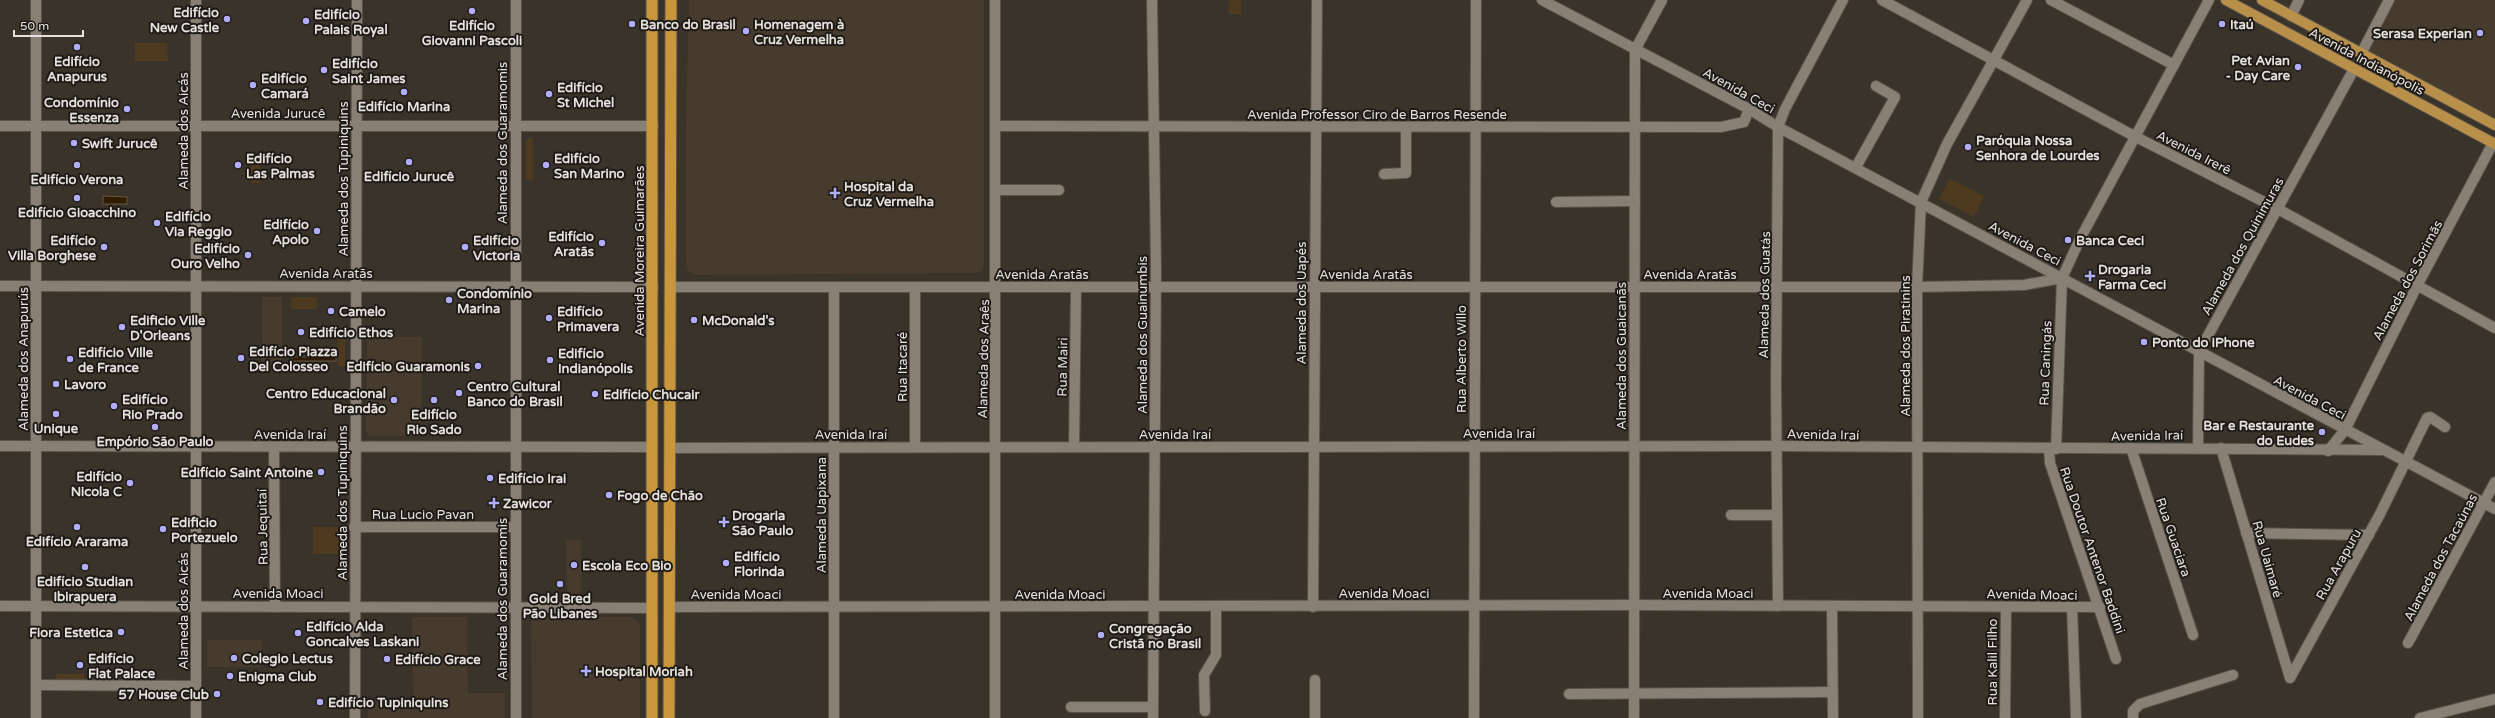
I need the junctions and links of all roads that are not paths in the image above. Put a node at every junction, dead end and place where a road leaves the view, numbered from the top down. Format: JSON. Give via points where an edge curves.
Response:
{"nodes":[{"id":1,"x":36,"y":0,"type":"edge"},
{"id":2,"x":196,"y":0,"type":"edge"},
{"id":3,"x":357,"y":0,"type":"edge"},
{"id":4,"x":516,"y":0,"type":"edge"},
{"id":5,"x":652,"y":0,"type":"edge"},
{"id":6,"x":671,"y":0,"type":"edge"},
{"id":7,"x":995,"y":0,"type":"edge"},
{"id":8,"x":1152,"y":0,"type":"edge"},
{"id":9,"x":1317,"y":0,"type":"edge"},
{"id":10,"x":1476,"y":0,"type":"edge"},
{"id":11,"x":1542,"y":0,"type":"edge"},
{"id":12,"x":1662,"y":0,"type":"edge"},
{"id":13,"x":1843,"y":0,"type":"edge"},
{"id":14,"x":1882,"y":0,"type":"edge"},
{"id":15,"x":2027,"y":0,"type":"edge"},
{"id":16,"x":2051,"y":0,"type":"edge"},
{"id":17,"x":2209,"y":0,"type":"edge"},
{"id":18,"x":2226,"y":0,"type":"edge"},
{"id":19,"x":2262,"y":0,"type":"edge"},
{"id":20,"x":2299,"y":0,"type":"edge"},
{"id":21,"x":2389,"y":0,"type":"edge"},
{"id":22,"x":1556,"y":3,"type":"edge"},
{"id":23,"x":2291,"y":16,"type":"junction"},
{"id":24,"x":1635,"y":50,"type":"junction"},
{"id":25,"x":2361,"y":54,"type":"junction"},
{"id":26,"x":1994,"y":60,"type":"junction"},
{"id":27,"x":2174,"y":65,"type":"junction"},
{"id":28,"x":2354,"y":69,"type":"junction"},
{"id":29,"x":1876,"y":86,"type":"dead end"},
{"id":30,"x":1749,"y":109,"type":"junction"},
{"id":31,"x":1155,"y":125,"type":"junction"},
{"id":32,"x":2495,"y":125,"type":"edge"},
{"id":33,"x":0,"y":126,"type":"edge"},
{"id":34,"x":36,"y":126,"type":"junction"},
{"id":35,"x":196,"y":126,"type":"junction"},
{"id":36,"x":356,"y":126,"type":"junction"},
{"id":37,"x":516,"y":126,"type":"junction"},
{"id":38,"x":653,"y":126,"type":"junction"},
{"id":39,"x":995,"y":126,"type":"junction"},
{"id":40,"x":1315,"y":127,"type":"junction"},
{"id":41,"x":1406,"y":127,"type":"junction"},
{"id":42,"x":1475,"y":127,"type":"junction"},
{"id":43,"x":1778,"y":127,"type":"junction"},
{"id":44,"x":1635,"y":128,"type":"junction"},
{"id":45,"x":2134,"y":136,"type":"junction"},
{"id":46,"x":2494,"y":144,"type":"edge"},
{"id":47,"x":1856,"y":167,"type":"junction"},
{"id":48,"x":1384,"y":174,"type":"dead end"},
{"id":49,"x":996,"y":190,"type":"junction"},
{"id":50,"x":1059,"y":190,"type":"dead end"},
{"id":51,"x":1635,"y":201,"type":"junction"},
{"id":52,"x":1556,"y":202,"type":"dead end"},
{"id":53,"x":1921,"y":202,"type":"junction"},
{"id":54,"x":2278,"y":209,"type":"junction"},
{"id":55,"x":2062,"y":278,"type":"junction"},
{"id":56,"x":0,"y":286,"type":"edge"},
{"id":57,"x":36,"y":286,"type":"junction"},
{"id":58,"x":196,"y":286,"type":"junction"},
{"id":59,"x":356,"y":286,"type":"junction"},
{"id":60,"x":515,"y":286,"type":"junction"},
{"id":61,"x":2417,"y":286,"type":"junction"},
{"id":62,"x":653,"y":287,"type":"junction"},
{"id":63,"x":670,"y":287,"type":"junction"},
{"id":64,"x":915,"y":287,"type":"junction"},
{"id":65,"x":997,"y":287,"type":"junction"},
{"id":66,"x":1076,"y":287,"type":"junction"},
{"id":67,"x":1156,"y":287,"type":"junction"},
{"id":68,"x":1314,"y":287,"type":"junction"},
{"id":69,"x":1474,"y":287,"type":"junction"},
{"id":70,"x":1634,"y":287,"type":"junction"},
{"id":71,"x":1777,"y":287,"type":"junction"},
{"id":72,"x":1917,"y":287,"type":"junction"},
{"id":73,"x":834,"y":288,"type":"junction"},
{"id":74,"x":2495,"y":328,"type":"edge"},
{"id":75,"x":2199,"y":352,"type":"junction"},
{"id":76,"x":2445,"y":427,"type":"dead end"},
{"id":77,"x":2345,"y":430,"type":"junction"},
{"id":78,"x":0,"y":446,"type":"edge"},
{"id":79,"x":36,"y":446,"type":"junction"},
{"id":80,"x":196,"y":446,"type":"junction"},
{"id":81,"x":914,"y":446,"type":"junction"},
{"id":82,"x":994,"y":446,"type":"junction"},
{"id":83,"x":1074,"y":446,"type":"junction"},
{"id":84,"x":1474,"y":446,"type":"junction"},
{"id":85,"x":1777,"y":446,"type":"junction"},
{"id":86,"x":274,"y":447,"type":"junction"},
{"id":87,"x":355,"y":447,"type":"junction"},
{"id":88,"x":515,"y":447,"type":"junction"},
{"id":89,"x":652,"y":447,"type":"junction"},
{"id":90,"x":834,"y":447,"type":"junction"},
{"id":91,"x":1154,"y":447,"type":"junction"},
{"id":92,"x":1314,"y":447,"type":"junction"},
{"id":93,"x":1634,"y":447,"type":"junction"},
{"id":94,"x":2198,"y":447,"type":"junction"},
{"id":95,"x":670,"y":448,"type":"junction"},
{"id":96,"x":1918,"y":448,"type":"junction"},
{"id":97,"x":2130,"y":448,"type":"junction"},
{"id":98,"x":2221,"y":448,"type":"junction"},
{"id":99,"x":2053,"y":449,"type":"junction"},
{"id":100,"x":2383,"y":450,"type":"junction"},
{"id":101,"x":2328,"y":451,"type":"junction"},
{"id":102,"x":2407,"y":462,"type":"junction"},
{"id":103,"x":2495,"y":482,"type":"edge"},
{"id":104,"x":2484,"y":504,"type":"junction"},
{"id":105,"x":2495,"y":510,"type":"edge"},
{"id":106,"x":1777,"y":515,"type":"junction"},
{"id":107,"x":1731,"y":516,"type":"dead end"},
{"id":108,"x":354,"y":527,"type":"junction"},
{"id":109,"x":515,"y":527,"type":"junction"},
{"id":110,"x":2246,"y":534,"type":"junction"},
{"id":111,"x":2369,"y":535,"type":"junction"},
{"id":112,"x":36,"y":600,"type":"junction"},
{"id":113,"x":195,"y":605,"type":"junction"},
{"id":114,"x":1633,"y":605,"type":"junction"},
{"id":115,"x":0,"y":606,"type":"edge"},
{"id":116,"x":1152,"y":606,"type":"junction"},
{"id":117,"x":1216,"y":606,"type":"junction"},
{"id":118,"x":1474,"y":606,"type":"junction"},
{"id":119,"x":1778,"y":606,"type":"junction"},
{"id":120,"x":1832,"y":606,"type":"junction"},
{"id":121,"x":1918,"y":606,"type":"junction"},
{"id":122,"x":276,"y":607,"type":"junction"},
{"id":123,"x":355,"y":607,"type":"junction"},
{"id":124,"x":515,"y":607,"type":"junction"},
{"id":125,"x":669,"y":607,"type":"junction"},
{"id":126,"x":834,"y":607,"type":"junction"},
{"id":127,"x":995,"y":607,"type":"junction"},
{"id":128,"x":1312,"y":607,"type":"junction"},
{"id":129,"x":2006,"y":607,"type":"junction"},
{"id":130,"x":2072,"y":607,"type":"junction"},
{"id":131,"x":652,"y":608,"type":"junction"},
{"id":132,"x":2100,"y":608,"type":"junction"},
{"id":133,"x":2194,"y":635,"type":"dead end"},
{"id":134,"x":2408,"y":643,"type":"dead end"},
{"id":135,"x":2116,"y":659,"type":"dead end"},
{"id":136,"x":2233,"y":675,"type":"dead end"},
{"id":137,"x":2290,"y":678,"type":"joint"},
{"id":138,"x":1315,"y":680,"type":"dead end"},
{"id":139,"x":36,"y":685,"type":"junction"},
{"id":140,"x":196,"y":686,"type":"junction"},
{"id":141,"x":1832,"y":692,"type":"junction"},
{"id":142,"x":1569,"y":694,"type":"dead end"},
{"id":143,"x":1635,"y":694,"type":"junction"},
{"id":144,"x":2495,"y":699,"type":"edge"},
{"id":145,"x":1071,"y":707,"type":"dead end"},
{"id":146,"x":1153,"y":707,"type":"junction"},
{"id":147,"x":1205,"y":711,"type":"dead end"},
{"id":148,"x":36,"y":718,"type":"edge"},
{"id":149,"x":196,"y":718,"type":"edge"},
{"id":150,"x":355,"y":718,"type":"edge"},
{"id":151,"x":516,"y":718,"type":"edge"},
{"id":152,"x":652,"y":718,"type":"edge"},
{"id":153,"x":669,"y":718,"type":"edge"},
{"id":154,"x":834,"y":718,"type":"edge"},
{"id":155,"x":995,"y":718,"type":"edge"},
{"id":156,"x":1153,"y":718,"type":"edge"},
{"id":157,"x":1315,"y":718,"type":"edge"},
{"id":158,"x":1474,"y":718,"type":"edge"},
{"id":159,"x":1634,"y":718,"type":"edge"},
{"id":160,"x":1833,"y":718,"type":"edge"},
{"id":161,"x":1918,"y":718,"type":"edge"},
{"id":162,"x":2005,"y":718,"type":"edge"},
{"id":163,"x":2076,"y":718,"type":"edge"},
{"id":164,"x":2133,"y":718,"type":"edge"},
{"id":165,"x":2420,"y":718,"type":"edge"}],
"edges":[{"from":1,"to":34,"type":"street","name":"Alameda dos Anapurús"},
{"from":2,"to":35,"type":"street","name":"Alameda dos Aicás"},
{"from":3,"to":36,"type":"street","name":"Alameda dos Tupiniquins"},
{"from":4,"to":37,"type":"street","name":"Alameda dos Guaramomis"},
{"from":5,"to":38,"type":"highway","name":"Avenida Moreira Guimarães"},
{"from":6,"to":63,"type":"highway"},
{"from":7,"to":39,"type":"street","name":"Alameda dos Araês"},
{"from":8,"to":31,"type":"street","name":"Alameda dos Guainumbis"},
{"from":9,"to":40,"type":"street","name":"Alameda dos Uapés"},
{"from":10,"to":42,"type":"street","name":"Rua Alberto Willo"},
{"from":11,"to":22,"type":"street","name":"Avenida Ceci"},
{"from":12,"to":24,"type":"street","name":"Alameda dos Guaicanãs"},
{"from":13,"to":43,"type":"street","name":"Alameda dos Guatás"},
{"from":14,"to":26,"type":"street","name":"Avenida Irerê"},
{"from":15,"to":26,"type":"street","name":"Alameda dos Piratinins"},
{"from":16,"to":27,"type":"street"},
{"from":17,"to":27,"type":"street","name":"Rua Caningás"},
{"from":18,"to":28,"type":"main road","name":"Avenida Indianópolis"},
{"from":19,"to":23,"type":"main road","name":"Avenida Indianópolis"},
{"from":20,"to":23,"type":"street"},
{"from":21,"to":25,"type":"street"},
{"from":22,"to":24,"type":"street","name":"Avenida Ceci"},
{"from":23,"to":25,"type":"main road","name":"Avenida Indianópolis"},
{"from":24,"to":30,"type":"street","name":"Avenida Ceci"},
{"from":24,"to":44,"type":"street","name":"Alameda dos Guaicanãs"},
{"from":25,"to":32,"type":"main road","name":"Avenida Indianópolis"},
{"from":26,"to":45,"type":"street","name":"Avenida Irerê"},
{"from":26,"to":53,"type":"street","name":"Alameda dos Piratinins","via":[[1947,144]]},
{"from":27,"to":45,"type":"street","name":"Rua Caningás"},
{"from":28,"to":46,"type":"main road","name":"Avenida Indianópolis"},
{"from":28,"to":54,"type":"street","name":"Alameda dos Quinimuras"},
{"from":29,"to":47,"type":"street","via":[[1895,97]]},
{"from":30,"to":43,"type":"street","name":"Avenida Ceci"},
{"from":30,"to":44,"type":"street","name":"Avenida Professor Ciro de Barros Resende","via":[[1747,118],[1738,124],[1721,127]]},
{"from":31,"to":39,"type":"street","name":"Avenida Professor Ciro de Barros Resende"},
{"from":31,"to":40,"type":"street","name":"Avenida Professor Ciro de Barros Resende"},
{"from":31,"to":67,"type":"street","name":"Alameda dos Guainumbis"},
{"from":33,"to":34,"type":"street","name":"Avenida Jurucê"},
{"from":34,"to":35,"type":"street","name":"Avenida Jurucê"},
{"from":34,"to":57,"type":"street","name":"Alameda dos Anapurús"},
{"from":35,"to":36,"type":"street","name":"Avenida Jurucê"},
{"from":35,"to":58,"type":"street","name":"Alameda dos Aicás"},
{"from":36,"to":37,"type":"street","name":"Avenida Jurucê"},
{"from":36,"to":59,"type":"street","name":"Alameda dos Tupiniquins"},
{"from":37,"to":38,"type":"street","name":"Avenida Jurucê"},
{"from":37,"to":60,"type":"street","name":"Alameda dos Guaramomis"},
{"from":38,"to":62,"type":"highway","name":"Avenida Moreira Guimarães"},
{"from":39,"to":49,"type":"street","name":"Alameda dos Araês"},
{"from":40,"to":41,"type":"street","name":"Avenida Professor Ciro de Barros Resende"},
{"from":40,"to":68,"type":"street","name":"Alameda dos Uapés"},
{"from":41,"to":42,"type":"street","name":"Avenida Professor Ciro de Barros Resende"},
{"from":41,"to":48,"type":"street","via":[[1406,173]]},
{"from":42,"to":44,"type":"street","name":"Avenida Professor Ciro de Barros Resende"},
{"from":42,"to":69,"type":"street","name":"Rua Alberto Willo"},
{"from":43,"to":47,"type":"street","name":"Avenida Ceci"},
{"from":43,"to":71,"type":"street","name":"Alameda dos Guatás"},
{"from":44,"to":51,"type":"street","name":"Alameda dos Guaicanãs"},
{"from":45,"to":54,"type":"street","name":"Avenida Irerê"},
{"from":45,"to":55,"type":"street","name":"Rua Caningás","via":[[2072,253]]},
{"from":46,"to":61,"type":"street","name":"Alameda dos Sorimãs"},
{"from":47,"to":53,"type":"street","name":"Avenida Ceci"},
{"from":49,"to":50,"type":"street"},
{"from":49,"to":65,"type":"street","name":"Alameda dos Araês"},
{"from":51,"to":52,"type":"street"},
{"from":51,"to":70,"type":"street","name":"Alameda dos Guaicanãs"},
{"from":53,"to":55,"type":"street","name":"Avenida Ceci"},
{"from":53,"to":72,"type":"street","name":"Alameda dos Piratinins"},
{"from":54,"to":61,"type":"street","name":"Avenida Irerê"},
{"from":54,"to":75,"type":"street","name":"Alameda dos Quinimuras"},
{"from":55,"to":72,"type":"street","name":"Avenida Aratãs","via":[[2024,285]]},
{"from":55,"to":75,"type":"street","name":"Avenida Ceci"},
{"from":55,"to":99,"type":"street","name":"Rua Caningás"},
{"from":56,"to":57,"type":"street","name":"Avenida Aratãs"},
{"from":57,"to":58,"type":"street","name":"Avenida Aratãs"},
{"from":57,"to":79,"type":"street","name":"Alameda dos Anapurús"},
{"from":58,"to":59,"type":"street","name":"Avenida Aratãs"},
{"from":58,"to":80,"type":"street","name":"Alameda dos Aicás"},
{"from":59,"to":60,"type":"street","name":"Avenida Aratãs"},
{"from":59,"to":87,"type":"street","name":"Alameda dos Tupiniquins"},
{"from":60,"to":62,"type":"street","name":"Avenida Aratãs"},
{"from":60,"to":88,"type":"street","name":"Alameda dos Guaramomis"},
{"from":61,"to":74,"type":"street","name":"Avenida Irerê"},
{"from":61,"to":77,"type":"street","name":"Alameda dos Sorimãs"},
{"from":62,"to":89,"type":"highway","name":"Avenida Moreira Guimarães"},
{"from":63,"to":73,"type":"street","name":"Avenida Aratãs"},
{"from":63,"to":95,"type":"highway"},
{"from":64,"to":65,"type":"street","name":"Avenida Aratãs"},
{"from":64,"to":73,"type":"street","name":"Avenida Aratãs"},
{"from":64,"to":81,"type":"street","name":"Rua Itacaré"},
{"from":65,"to":66,"type":"street","name":"Avenida Aratãs"},
{"from":65,"to":82,"type":"street","name":"Alameda dos Araês"},
{"from":66,"to":67,"type":"street","name":"Avenida Aratãs"},
{"from":66,"to":83,"type":"street","name":"Rua Mairi"},
{"from":67,"to":68,"type":"street","name":"Avenida Aratãs"},
{"from":67,"to":91,"type":"street","name":"Alameda dos Guainumbis"},
{"from":68,"to":69,"type":"street","name":"Avenida Aratãs"},
{"from":68,"to":92,"type":"street","name":"Alameda dos Uapés"},
{"from":69,"to":70,"type":"street","name":"Avenida Aratãs"},
{"from":69,"to":84,"type":"street","name":"Rua Alberto Willo"},
{"from":70,"to":71,"type":"street","name":"Avenida Aratãs"},
{"from":70,"to":93,"type":"street","name":"Alameda dos Guaicanãs"},
{"from":71,"to":72,"type":"street","name":"Avenida Aratãs"},
{"from":71,"to":85,"type":"street","name":"Alameda dos Guatás"},
{"from":72,"to":96,"type":"street","name":"Alameda dos Piratinins"},
{"from":73,"to":90,"type":"street","name":"Alameda Uapixana"},
{"from":75,"to":77,"type":"street","name":"Avenida Ceci"},
{"from":75,"to":94,"type":"street","name":"Alameda dos Quinimuras"},
{"from":76,"to":102,"type":"street","name":"Rua Arapuru","via":[[2428,417]]},
{"from":77,"to":100,"type":"street","name":"Avenida Ceci"},
{"from":77,"to":101,"type":"street"},
{"from":78,"to":79,"type":"street","name":"Avenida Iraí"},
{"from":79,"to":80,"type":"street","name":"Avenida Iraí"},
{"from":79,"to":112,"type":"street","name":"Alameda dos Anapurús"},
{"from":80,"to":86,"type":"street","name":"Avenida Iraí"},
{"from":80,"to":113,"type":"street","name":"Alameda dos Aicás"},
{"from":81,"to":82,"type":"street","name":"Avenida Iraí"},
{"from":81,"to":90,"type":"street","name":"Avenida Iraí"},
{"from":82,"to":83,"type":"street","name":"Avenida Iraí"},
{"from":82,"to":127,"type":"street","name":"Alameda dos Araês"},
{"from":83,"to":91,"type":"street","name":"Avenida Iraí"},
{"from":84,"to":92,"type":"street","name":"Avenida Iraí"},
{"from":84,"to":93,"type":"street","name":"Avenida Iraí"},
{"from":84,"to":118,"type":"street","name":"Rua Alberto Willo"},
{"from":85,"to":93,"type":"street","name":"Avenida Iraí"},
{"from":85,"to":96,"type":"street","name":"Avenida Iraí"},
{"from":85,"to":106,"type":"street","name":"Alameda dos Guatás"},
{"from":86,"to":87,"type":"street","name":"Avenida Iraí"},
{"from":86,"to":122,"type":"street","name":"Rua Jequitaí"},
{"from":87,"to":88,"type":"street","name":"Avenida Iraí"},
{"from":87,"to":108,"type":"street","name":"Alameda dos Tupiniquins"},
{"from":88,"to":89,"type":"street","name":"Avenida Iraí"},
{"from":88,"to":109,"type":"street","name":"Alameda dos Guaramomis"},
{"from":89,"to":131,"type":"highway","name":"Avenida Moreira Guimarães"},
{"from":90,"to":95,"type":"street","name":"Avenida Iraí"},
{"from":90,"to":126,"type":"street","name":"Alameda Uapixana"},
{"from":91,"to":92,"type":"street","name":"Avenida Iraí"},
{"from":91,"to":116,"type":"street","name":"Alameda dos Guainumbis"},
{"from":92,"to":128,"type":"street","name":"Alameda dos Uapés"},
{"from":93,"to":114,"type":"street","name":"Alameda dos Guaicanãs"},
{"from":94,"to":97,"type":"street","name":"Avenida Iraí"},
{"from":94,"to":98,"type":"street","name":"Avenida Iraí"},
{"from":95,"to":125,"type":"highway"},
{"from":96,"to":99,"type":"street","name":"Avenida Iraí"},
{"from":96,"to":121,"type":"street","name":"Alameda dos Piratinins"},
{"from":97,"to":99,"type":"street","name":"Avenida Iraí"},
{"from":97,"to":133,"type":"street","name":"Rua Guaciara"},
{"from":98,"to":101,"type":"street","name":"Avenida Iraí"},
{"from":98,"to":110,"type":"street","name":"Rua Uaimaré"},
{"from":99,"to":132,"type":"street","name":"Rua Doutor Antenor Baddini","via":[[2050,463]]},
{"from":100,"to":101,"type":"street","name":"Avenida Iraí"},
{"from":100,"to":102,"type":"street","name":"Avenida Ceci"},
{"from":102,"to":104,"type":"street","name":"Avenida Ceci"},
{"from":102,"to":111,"type":"street","name":"Rua Arapuru"},
{"from":103,"to":104,"type":"street","name":"Alameda dos Tacaúnas"},
{"from":104,"to":105,"type":"street","name":"Avenida Ceci"},
{"from":104,"to":134,"type":"street","name":"Alameda dos Tacaúnas"},
{"from":106,"to":107,"type":"street"},
{"from":106,"to":119,"type":"street","name":"Alameda dos Guatás"},
{"from":108,"to":109,"type":"street","name":"Rua Lucio Pavan"},
{"from":108,"to":123,"type":"street","name":"Alameda dos Tupiniquins"},
{"from":109,"to":124,"type":"street","name":"Alameda dos Guaramomis"},
{"from":110,"to":111,"type":"street"},
{"from":110,"to":137,"type":"street","name":"Rua Uaimaré"},
{"from":111,"to":137,"type":"street","name":"Rua Arapuru"},
{"from":112,"to":113,"type":"street","name":"Avenida Moaci","via":[[41,595],[45,600],[77,599],[84,605]]},
{"from":112,"to":115,"type":"street"},
{"from":112,"to":139,"type":"street","name":"Alameda dos Anapurús"},
{"from":113,"to":122,"type":"street","name":"Avenida Moaci"},
{"from":113,"to":140,"type":"street","name":"Alameda dos Aicás"},
{"from":114,"to":118,"type":"street","name":"Avenida Moaci"},
{"from":114,"to":119,"type":"street","name":"Avenida Moaci"},
{"from":114,"to":143,"type":"street","name":"Alameda dos Guaicanãs"},
{"from":116,"to":117,"type":"street","name":"Avenida Moaci"},
{"from":116,"to":127,"type":"street","name":"Avenida Moaci"},
{"from":116,"to":146,"type":"street","name":"Alameda dos Guainumbis"},
{"from":117,"to":128,"type":"street","name":"Avenida Moaci"},
{"from":117,"to":147,"type":"street","via":[[1216,655],[1204,675]]},
{"from":118,"to":128,"type":"street","name":"Avenida Moaci"},
{"from":118,"to":158,"type":"street","name":"Rua Alberto Willo"},
{"from":119,"to":120,"type":"street","name":"Avenida Moaci"},
{"from":120,"to":121,"type":"street","name":"Avenida Moaci"},
{"from":120,"to":141,"type":"street"},
{"from":121,"to":129,"type":"street","name":"Avenida Moaci"},
{"from":121,"to":161,"type":"street","name":"Alameda dos Piratinins"},
{"from":122,"to":123,"type":"street","name":"Avenida Moaci"},
{"from":123,"to":124,"type":"street","name":"Avenida Moaci"},
{"from":123,"to":150,"type":"street","name":"Alameda dos Tupiniquins"},
{"from":124,"to":131,"type":"street","name":"Avenida Moaci"},
{"from":124,"to":151,"type":"street","name":"Alameda dos Guaramomis"},
{"from":125,"to":126,"type":"street","name":"Avenida Moaci"},
{"from":125,"to":153,"type":"highway"},
{"from":126,"to":127,"type":"street","name":"Avenida Moaci"},
{"from":126,"to":154,"type":"street","name":"Alameda Uapixana"},
{"from":127,"to":155,"type":"street","name":"Alameda dos Araês"},
{"from":129,"to":130,"type":"street","name":"Avenida Moaci"},
{"from":129,"to":162,"type":"street","name":"Rua Kalil Filho"},
{"from":130,"to":132,"type":"street","name":"Avenida Moaci"},
{"from":130,"to":163,"type":"street"},
{"from":131,"to":152,"type":"highway","name":"Avenida Moreira Guimarães"},
{"from":132,"to":135,"type":"street","name":"Rua Doutor Antenor Baddini"},
{"from":136,"to":164,"type":"street","via":[[2140,704],[2133,711]]},
{"from":138,"to":157,"type":"street"},
{"from":139,"to":140,"type":"street"},
{"from":139,"to":148,"type":"street","name":"Alameda dos Anapurús"},
{"from":140,"to":149,"type":"street","name":"Alameda dos Aicás"},
{"from":141,"to":143,"type":"street"},
{"from":141,"to":160,"type":"street"},
{"from":142,"to":143,"type":"street"},
{"from":143,"to":159,"type":"street","name":"Alameda dos Guaicanãs"},
{"from":144,"to":165,"type":"street"},
{"from":145,"to":146,"type":"street"},
{"from":146,"to":156,"type":"street","name":"Alameda dos Guainumbis"}]}
